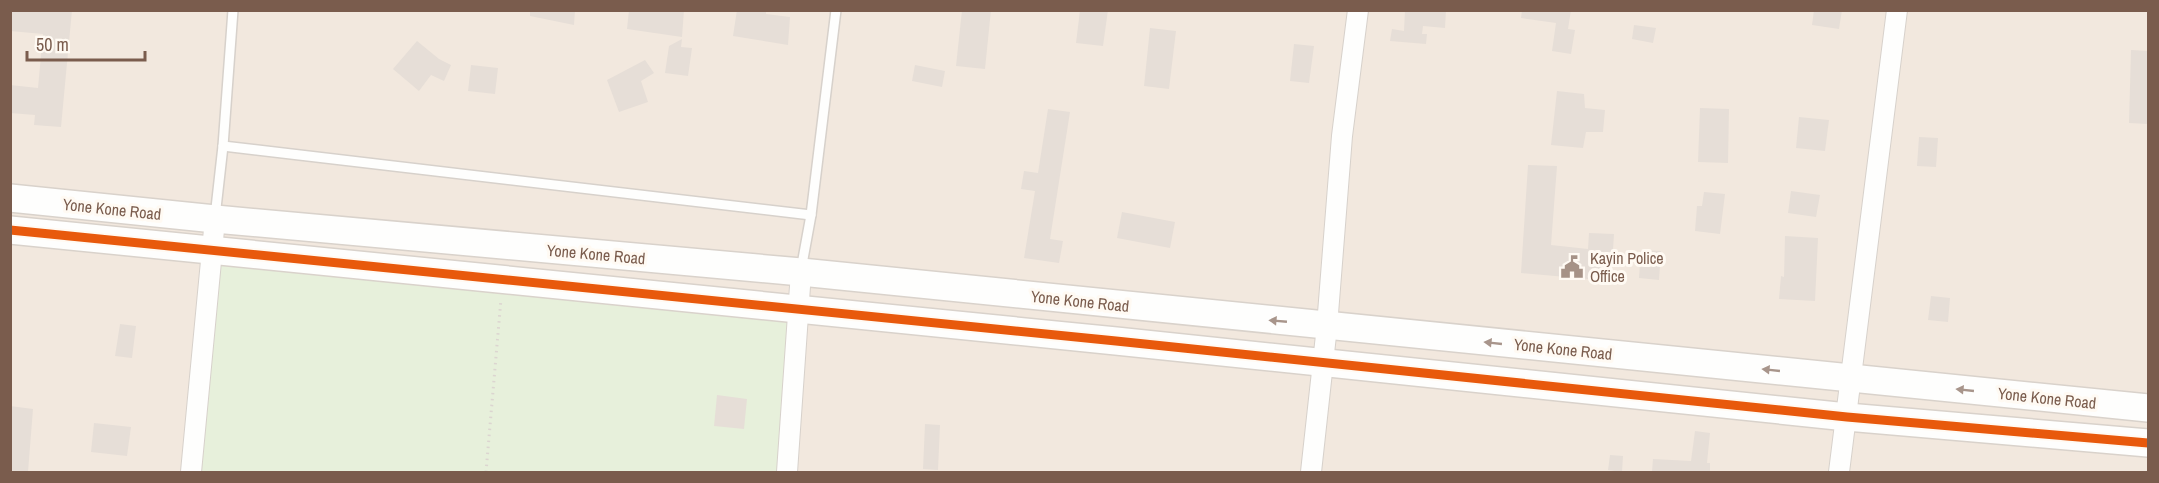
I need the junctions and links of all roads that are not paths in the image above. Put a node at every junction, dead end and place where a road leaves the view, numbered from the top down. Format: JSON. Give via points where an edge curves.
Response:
{"nodes":[{"id":1,"x":233,"y":10,"type":"edge"},
{"id":2,"x":836,"y":10,"type":"edge"},
{"id":3,"x":1358,"y":10,"type":"edge"},
{"id":4,"x":1897,"y":10,"type":"edge"},
{"id":5,"x":223,"y":146,"type":"junction"},
{"id":6,"x":10,"y":198,"type":"edge"},
{"id":7,"x":811,"y":215,"type":"junction"},
{"id":8,"x":215,"y":219,"type":"junction"},
{"id":9,"x":10,"y":230,"type":"edge"},
{"id":10,"x":211,"y":251,"type":"junction"},
{"id":11,"x":801,"y":272,"type":"junction"},
{"id":12,"x":1121,"y":306,"type":"junction"},
{"id":13,"x":797,"y":308,"type":"junction"},
{"id":14,"x":1327,"y":326,"type":"junction"},
{"id":15,"x":1116,"y":341,"type":"junction"},
{"id":16,"x":1323,"y":362,"type":"junction"},
{"id":17,"x":1851,"y":378,"type":"junction"},
{"id":18,"x":2148,"y":408,"type":"edge"},
{"id":19,"x":1846,"y":417,"type":"junction"},
{"id":20,"x":2148,"y":443,"type":"edge"},
{"id":21,"x":192,"y":472,"type":"edge"},
{"id":22,"x":787,"y":472,"type":"edge"},
{"id":23,"x":1311,"y":472,"type":"edge"},
{"id":24,"x":1839,"y":472,"type":"edge"}],
"edges":[{"from":1,"to":5,"type":"lane"},
{"from":2,"to":7,"type":"lane"},
{"from":3,"to":14,"type":"street","via":[[1342,135]]},
{"from":4,"to":17,"type":"street"},
{"from":5,"to":7,"type":"lane"},
{"from":5,"to":8,"type":"lane"},
{"from":6,"to":8,"type":"street","name":"Yone Kone Road"},
{"from":7,"to":11,"type":"lane"},
{"from":8,"to":10,"type":"street"},
{"from":8,"to":11,"type":"street","name":"Yone Kone Road"},
{"from":9,"to":10,"type":"street"},
{"from":10,"to":13,"type":"street"},
{"from":10,"to":21,"type":"street"},
{"from":11,"to":12,"type":"street","name":"Yone Kone Road"},
{"from":11,"to":13,"type":"street"},
{"from":14,"to":12,"type":"street","name":"Yone Kone Road","one_way":true},
{"from":12,"to":15,"type":"street"},
{"from":13,"to":15,"type":"street"},
{"from":13,"to":22,"type":"street"},
{"from":14,"to":16,"type":"street"},
{"from":17,"to":14,"type":"street","name":"Yone Kone Road","one_way":true},
{"from":15,"to":16,"type":"street"},
{"from":16,"to":19,"type":"street"},
{"from":16,"to":23,"type":"street"},
{"from":18,"to":17,"type":"street","name":"Yone Kone Road","one_way":true},
{"from":17,"to":19,"type":"street"},
{"from":19,"to":20,"type":"street"},
{"from":19,"to":24,"type":"street"}]}
